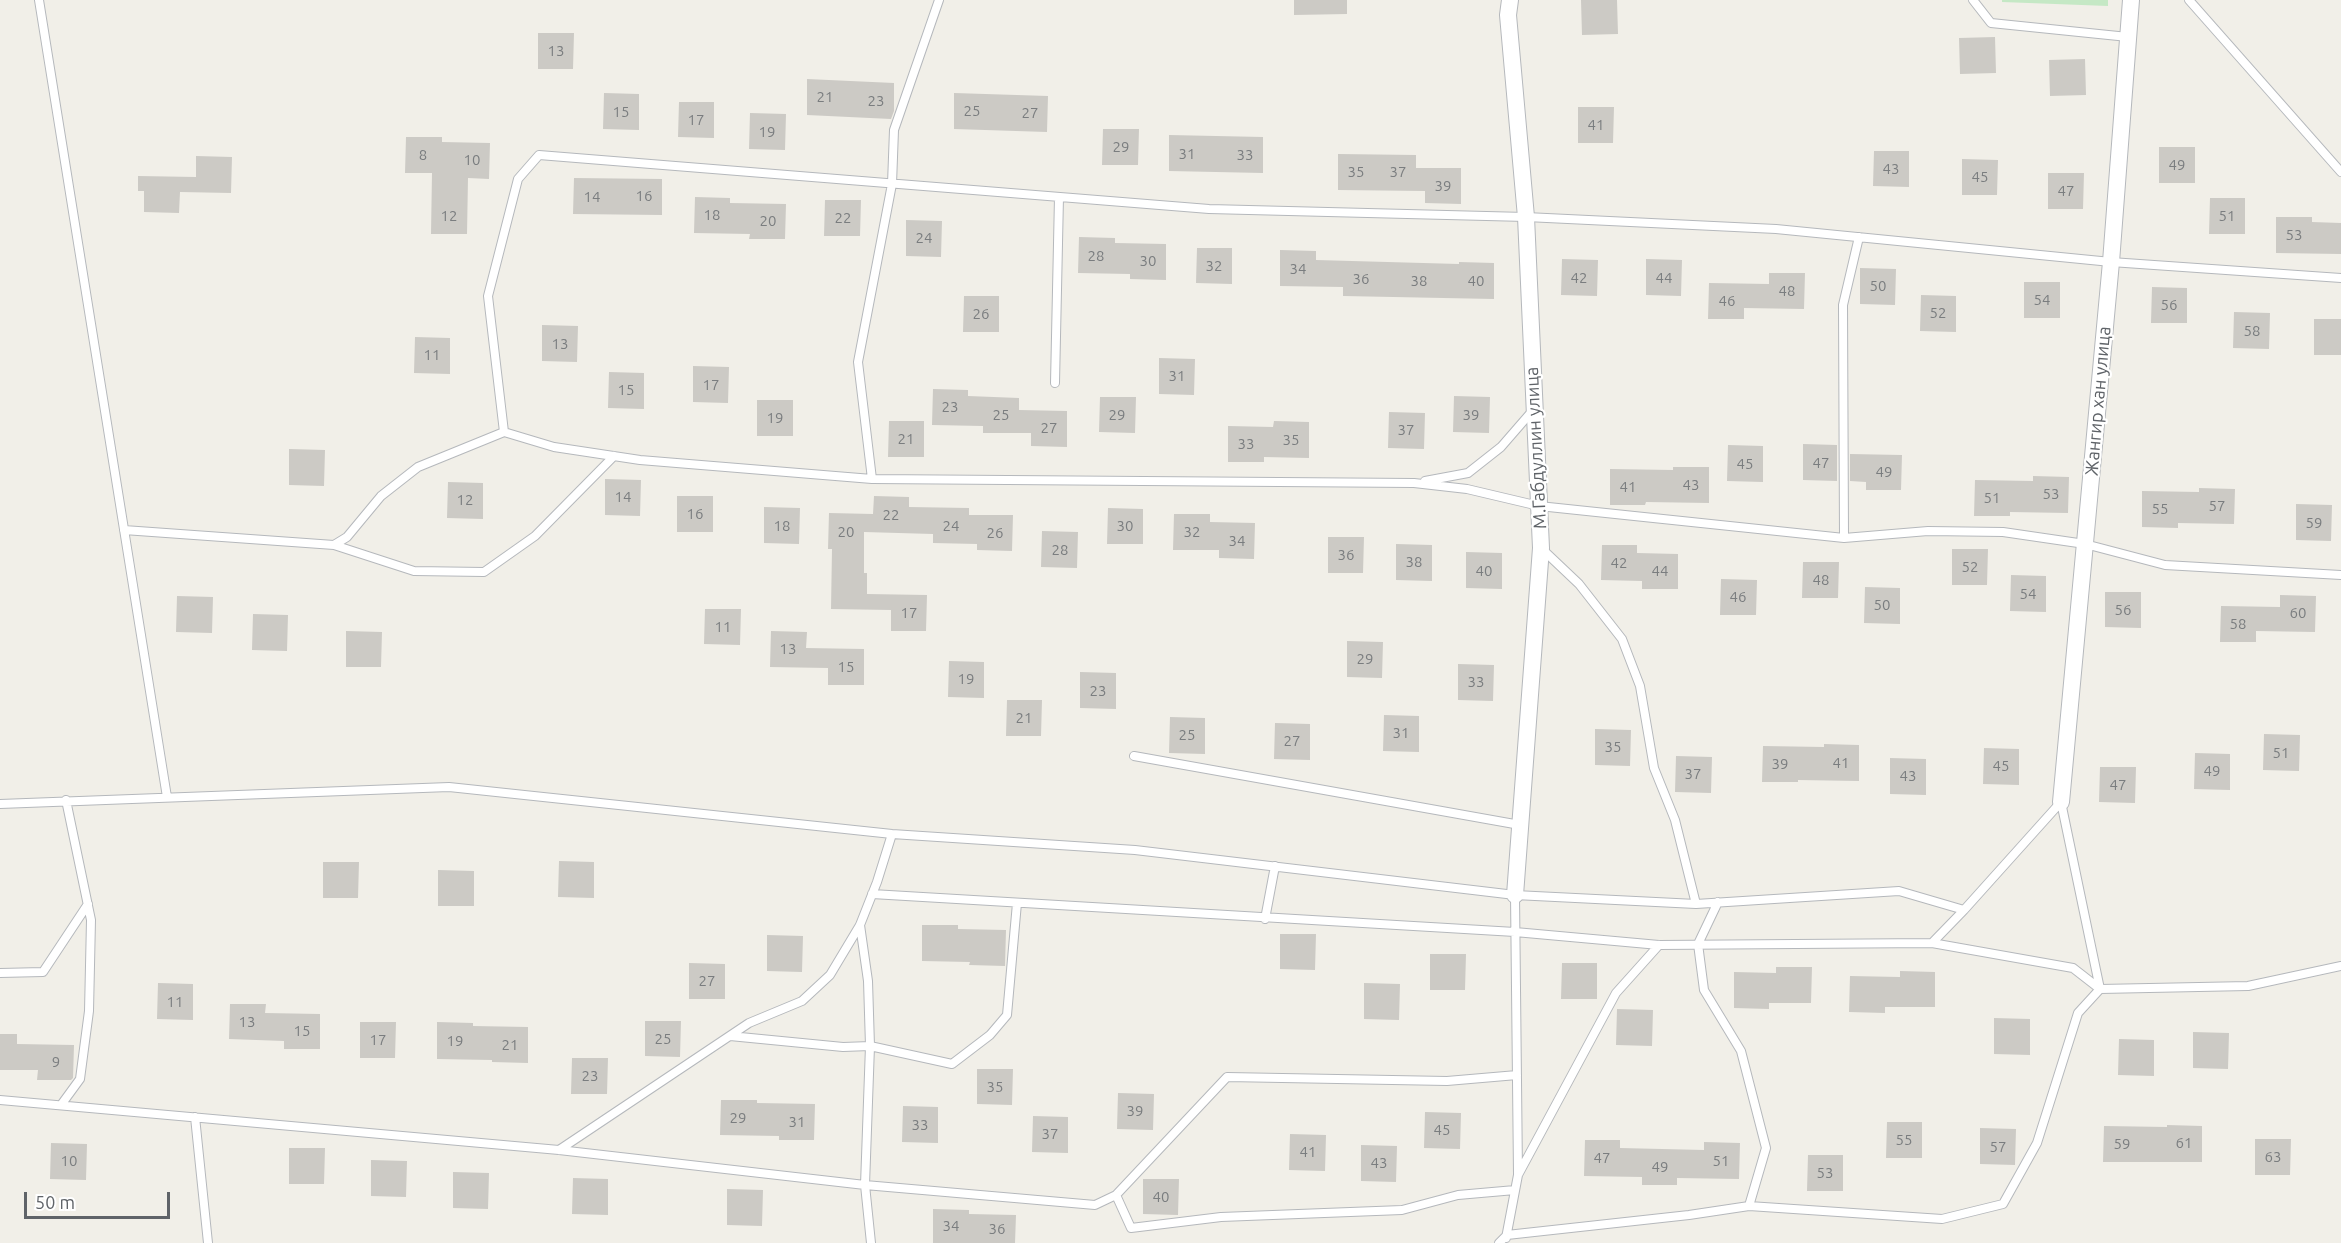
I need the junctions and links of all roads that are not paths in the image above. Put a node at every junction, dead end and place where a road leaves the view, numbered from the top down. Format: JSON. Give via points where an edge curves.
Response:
{"nodes":[{"id":1,"x":39,"y":0,"type":"edge"},
{"id":2,"x":939,"y":0,"type":"edge"},
{"id":3,"x":1510,"y":0,"type":"edge"},
{"id":4,"x":1973,"y":0,"type":"edge"},
{"id":5,"x":2131,"y":0,"type":"edge"},
{"id":6,"x":2189,"y":0,"type":"edge"},
{"id":7,"x":2128,"y":37,"type":"junction"},
{"id":8,"x":2341,"y":172,"type":"edge"},
{"id":9,"x":891,"y":184,"type":"junction"},
{"id":10,"x":1059,"y":197,"type":"junction"},
{"id":11,"x":1526,"y":217,"type":"junction"},
{"id":12,"x":1859,"y":237,"type":"junction"},
{"id":13,"x":2111,"y":262,"type":"junction"},
{"id":14,"x":2341,"y":278,"type":"edge"},
{"id":15,"x":1054,"y":383,"type":"dead end"},
{"id":16,"x":1535,"y":408,"type":"junction"},
{"id":17,"x":504,"y":432,"type":"junction"},
{"id":18,"x":614,"y":456,"type":"junction"},
{"id":19,"x":872,"y":478,"type":"junction"},
{"id":20,"x":1414,"y":483,"type":"junction"},
{"id":21,"x":1539,"y":506,"type":"junction"},
{"id":22,"x":124,"y":530,"type":"junction"},
{"id":23,"x":1844,"y":538,"type":"junction"},
{"id":24,"x":2085,"y":544,"type":"junction"},
{"id":25,"x":334,"y":545,"type":"junction"},
{"id":26,"x":1541,"y":548,"type":"junction"},
{"id":27,"x":2341,"y":574,"type":"edge"},
{"id":28,"x":1134,"y":756,"type":"dead end"},
{"id":29,"x":167,"y":797,"type":"junction"},
{"id":30,"x":66,"y":800,"type":"junction"},
{"id":31,"x":2061,"y":802,"type":"junction"},
{"id":32,"x":0,"y":804,"type":"edge"},
{"id":33,"x":1520,"y":825,"type":"junction"},
{"id":34,"x":892,"y":834,"type":"junction"},
{"id":35,"x":1275,"y":866,"type":"junction"},
{"id":36,"x":872,"y":894,"type":"junction"},
{"id":37,"x":1515,"y":895,"type":"junction"},
{"id":38,"x":1017,"y":903,"type":"junction"},
{"id":39,"x":1718,"y":903,"type":"junction"},
{"id":40,"x":88,"y":904,"type":"junction"},
{"id":41,"x":1696,"y":904,"type":"junction"},
{"id":42,"x":1964,"y":910,"type":"junction"},
{"id":43,"x":1265,"y":919,"type":"junction"},
{"id":44,"x":860,"y":925,"type":"junction"},
{"id":45,"x":1515,"y":932,"type":"junction"},
{"id":46,"x":1932,"y":943,"type":"junction"},
{"id":47,"x":1698,"y":944,"type":"junction"},
{"id":48,"x":1659,"y":945,"type":"junction"},
{"id":49,"x":2341,"y":966,"type":"edge"},
{"id":50,"x":0,"y":973,"type":"edge"},
{"id":51,"x":2100,"y":989,"type":"junction"},
{"id":52,"x":730,"y":1036,"type":"junction"},
{"id":53,"x":870,"y":1046,"type":"junction"},
{"id":54,"x":1517,"y":1075,"type":"junction"},
{"id":55,"x":0,"y":1100,"type":"edge"},
{"id":56,"x":61,"y":1105,"type":"junction"},
{"id":57,"x":195,"y":1117,"type":"junction"},
{"id":58,"x":559,"y":1150,"type":"junction"},
{"id":59,"x":1518,"y":1175,"type":"junction"},
{"id":60,"x":865,"y":1185,"type":"junction"},
{"id":61,"x":1515,"y":1191,"type":"junction"},
{"id":62,"x":1116,"y":1195,"type":"junction"},
{"id":63,"x":1749,"y":1206,"type":"junction"},
{"id":64,"x":1506,"y":1239,"type":"edge"},
{"id":65,"x":208,"y":1243,"type":"edge"},
{"id":66,"x":871,"y":1243,"type":"edge"},
{"id":67,"x":1499,"y":1243,"type":"edge"}],
"edges":[{"from":1,"to":22,"type":"lane"},
{"from":2,"to":9,"type":"lane","via":[[894,130]]},
{"from":3,"to":11,"type":"street","name":"М.Габдуллин улица","via":[[1508,15]]},
{"from":4,"to":7,"type":"lane","via":[[1991,23]]},
{"from":5,"to":7,"type":"street","name":"Жангир хан улица"},
{"from":6,"to":8,"type":"lane"},
{"from":7,"to":13,"type":"street","name":"Жангир хан улица"},
{"from":9,"to":10,"type":"lane"},
{"from":9,"to":17,"type":"lane","via":[[539,155],[518,179],[488,296]]},
{"from":9,"to":19,"type":"lane","via":[[858,362]]},
{"from":10,"to":11,"type":"lane","via":[[1209,209]]},
{"from":10,"to":15,"type":"lane"},
{"from":11,"to":12,"type":"lane","via":[[1776,229]]},
{"from":11,"to":16,"type":"street","name":"М.Габдуллин улица"},
{"from":12,"to":13,"type":"lane"},
{"from":12,"to":23,"type":"lane","via":[[1843,305]]},
{"from":13,"to":14,"type":"lane"},
{"from":13,"to":24,"type":"street","name":"Жангир хан улица"},
{"from":16,"to":20,"type":"lane","via":[[1501,447],[1468,473]]},
{"from":16,"to":21,"type":"street","name":"М.Габдуллин улица"},
{"from":17,"to":18,"type":"lane","via":[[554,447]]},
{"from":17,"to":25,"type":"lane","via":[[418,467],[381,496],[347,537]]},
{"from":18,"to":19,"type":"lane"},
{"from":18,"to":25,"type":"lane","via":[[536,536],[484,572],[414,572]]},
{"from":19,"to":20,"type":"lane"},
{"from":20,"to":21,"type":"lane","via":[[1467,489]]},
{"from":21,"to":23,"type":"lane"},
{"from":21,"to":26,"type":"street","name":"М.Габдуллин улица"},
{"from":22,"to":25,"type":"lane"},
{"from":22,"to":29,"type":"lane"},
{"from":23,"to":24,"type":"lane","via":[[1928,531],[2003,532]]},
{"from":24,"to":27,"type":"lane","via":[[2165,565]]},
{"from":24,"to":31,"type":"street","name":"Жангир хан улица"},
{"from":26,"to":33,"type":"street","name":"М.Габдуллин улица"},
{"from":26,"to":41,"type":"lane","via":[[1579,584],[1622,639],[1640,686],[1654,768],[1675,820]]},
{"from":28,"to":33,"type":"lane"},
{"from":29,"to":30,"type":"lane"},
{"from":29,"to":34,"type":"lane","via":[[449,787]]},
{"from":30,"to":32,"type":"lane"},
{"from":30,"to":40,"type":"lane"},
{"from":31,"to":42,"type":"lane"},
{"from":31,"to":51,"type":"lane"},
{"from":33,"to":37,"type":"street","name":"М.Габдуллин улица"},
{"from":34,"to":35,"type":"lane","via":[[1135,850]]},
{"from":34,"to":36,"type":"lane"},
{"from":35,"to":37,"type":"lane"},
{"from":35,"to":43,"type":"lane"},
{"from":36,"to":38,"type":"lane"},
{"from":36,"to":44,"type":"lane"},
{"from":37,"to":41,"type":"lane"},
{"from":37,"to":45,"type":"lane"},
{"from":38,"to":43,"type":"lane"},
{"from":38,"to":53,"type":"lane","via":[[1007,1015],[990,1035],[952,1064]]},
{"from":39,"to":41,"type":"lane"},
{"from":39,"to":42,"type":"lane","via":[[1899,891]]},
{"from":39,"to":47,"type":"lane"},
{"from":40,"to":50,"type":"lane","via":[[43,972]]},
{"from":40,"to":56,"type":"lane","via":[[90,1011],[80,1079]]},
{"from":42,"to":46,"type":"lane"},
{"from":43,"to":45,"type":"lane"},
{"from":44,"to":52,"type":"lane","via":[[830,975],[802,1001],[749,1023]]},
{"from":44,"to":53,"type":"lane","via":[[868,981]]},
{"from":45,"to":48,"type":"lane"},
{"from":45,"to":54,"type":"lane"},
{"from":46,"to":47,"type":"lane"},
{"from":46,"to":51,"type":"lane","via":[[2073,968]]},
{"from":47,"to":48,"type":"lane"},
{"from":47,"to":63,"type":"lane","via":[[1704,990],[1741,1051],[1766,1148]]},
{"from":48,"to":59,"type":"lane","via":[[1616,993]]},
{"from":49,"to":51,"type":"lane","via":[[2248,986]]},
{"from":51,"to":63,"type":"lane","via":[[2078,1013],[2037,1143],[2003,1204],[1942,1219]]},
{"from":52,"to":53,"type":"lane"},
{"from":52,"to":58,"type":"lane"},
{"from":53,"to":60,"type":"lane"},
{"from":54,"to":59,"type":"lane"},
{"from":54,"to":62,"type":"lane","via":[[1447,1081],[1227,1077]]},
{"from":55,"to":56,"type":"lane"},
{"from":56,"to":57,"type":"lane"},
{"from":57,"to":58,"type":"lane"},
{"from":57,"to":65,"type":"lane"},
{"from":58,"to":60,"type":"lane"},
{"from":59,"to":61,"type":"lane"},
{"from":60,"to":62,"type":"lane","via":[[1095,1205]]},
{"from":60,"to":66,"type":"lane"},
{"from":61,"to":62,"type":"lane","via":[[1458,1195],[1402,1210],[1221,1218],[1131,1228]]},
{"from":61,"to":64,"type":"lane"},
{"from":63,"to":64,"type":"lane"},
{"from":64,"to":67,"type":"lane"}]}
